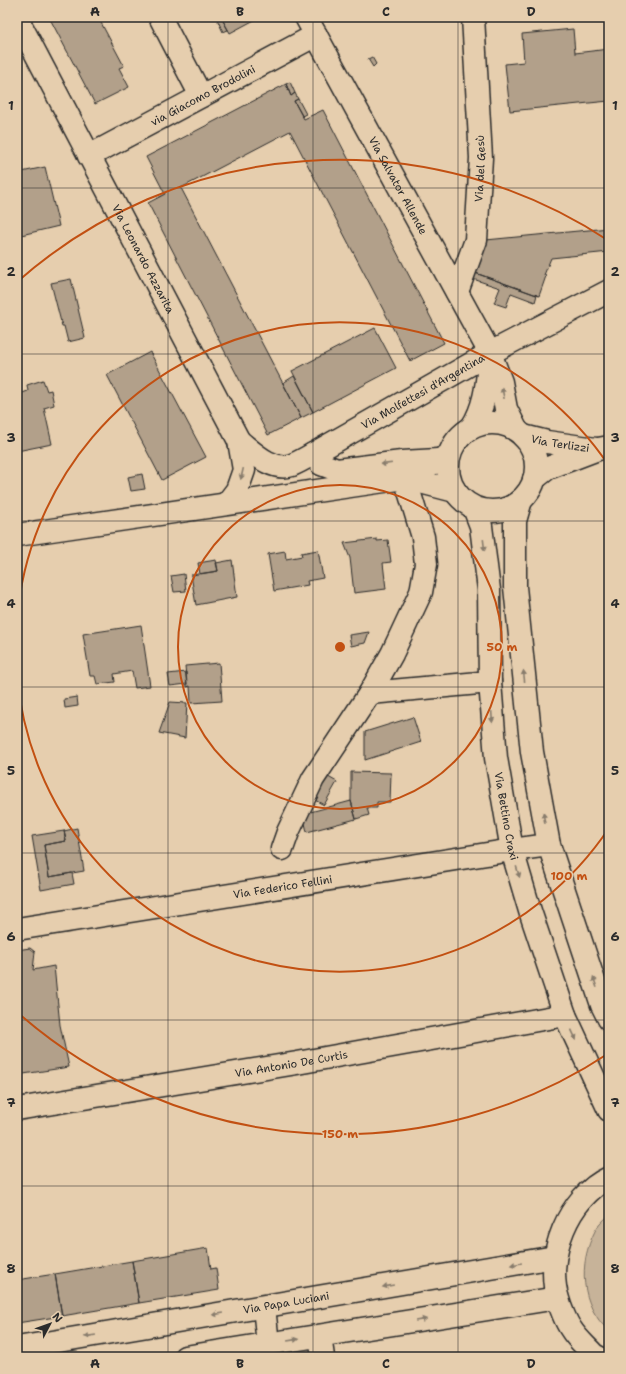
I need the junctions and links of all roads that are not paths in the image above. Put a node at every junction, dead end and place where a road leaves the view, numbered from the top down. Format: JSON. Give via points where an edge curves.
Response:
{"nodes":[{"id":1,"x":160,"y":17,"type":"edge"},
{"id":2,"x":473,"y":17,"type":"edge"},
{"id":3,"x":17,"y":18,"type":"edge"},
{"id":4,"x":311,"y":26,"type":"edge"},
{"id":5,"x":201,"y":96,"type":"junction"},
{"id":6,"x":89,"y":156,"type":"junction"},
{"id":7,"x":609,"y":291,"type":"edge"},
{"id":8,"x":457,"y":292,"type":"junction"},
{"id":9,"x":490,"y":353,"type":"junction"},
{"id":10,"x":472,"y":427,"type":"junction"},
{"id":11,"x":520,"y":433,"type":"junction"},
{"id":12,"x":239,"y":442,"type":"junction"},
{"id":13,"x":603,"y":448,"type":"edge"},
{"id":14,"x":313,"y":454,"type":"junction"},
{"id":15,"x":444,"y":458,"type":"junction"},
{"id":16,"x":405,"y":478,"type":"junction"},
{"id":17,"x":534,"y":479,"type":"junction"},
{"id":18,"x":455,"y":491,"type":"junction"},
{"id":19,"x":521,"y":500,"type":"junction"},
{"id":20,"x":227,"y":503,"type":"junction"},
{"id":21,"x":474,"y":508,"type":"junction"},
{"id":22,"x":17,"y":535,"type":"edge"},
{"id":23,"x":490,"y":682,"type":"junction"},
{"id":24,"x":370,"y":693,"type":"junction"},
{"id":25,"x":549,"y":845,"type":"junction"},
{"id":26,"x":282,"y":849,"type":"dead end"},
{"id":27,"x":512,"y":850,"type":"junction"},
{"id":28,"x":17,"y":929,"type":"edge"},
{"id":29,"x":607,"y":1009,"type":"edge"},
{"id":30,"x":565,"y":1015,"type":"junction"},
{"id":31,"x":17,"y":1109,"type":"edge"},
{"id":32,"x":609,"y":1110,"type":"edge"},
{"id":33,"x":609,"y":1178,"type":"edge"},
{"id":34,"x":555,"y":1258,"type":"junction"},
{"id":35,"x":557,"y":1298,"type":"junction"},
{"id":36,"x":264,"y":1307,"type":"junction"},
{"id":37,"x":320,"y":1336,"type":"junction"},
{"id":38,"x":268,"y":1344,"type":"junction"},
{"id":39,"x":17,"y":1348,"type":"edge"},
{"id":40,"x":185,"y":1357,"type":"edge"},
{"id":41,"x":323,"y":1357,"type":"edge"},
{"id":42,"x":598,"y":1357,"type":"edge"}],
"edges":[{"from":1,"to":5,"type":"street"},
{"from":2,"to":8,"type":"street","name":"Via del Gesù","via":[[481,158],[476,240]]},
{"from":3,"to":6,"type":"street","name":"Via Leonardo Azzarita"},
{"from":4,"to":5,"type":"street","name":"via Giacomo Brodolini"},
{"from":4,"to":8,"type":"street","name":"Via Salvator Allende"},
{"from":5,"to":6,"type":"street","name":"via Giacomo Brodolini"},
{"from":6,"to":12,"type":"street","name":"Via Leonardo Azzarita"},
{"from":7,"to":9,"type":"street","name":"Via Molfettesi d'Argentina"},
{"from":8,"to":9,"type":"street","name":"Via Salvator Allende"},
{"from":9,"to":10,"type":"street","via":[[483,403]]},
{"from":11,"to":9,"type":"street","name":"Via Salvator Allende","one_way":true,"via":[[506,409],[501,382]]},
{"from":9,"to":14,"type":"street","name":"Via Molfettesi d'Argentina"},
{"from":10,"to":11,"type":"street","via":[[484,423],[497,423]]},
{"from":10,"to":15,"type":"street","via":[[462,434]]},
{"from":11,"to":13,"type":"street","name":"Via Terlizzi","via":[[547,442]]},
{"from":11,"to":17,"type":"street","via":[[534,454]]},
{"from":12,"to":14,"type":"street","name":"Via Molfettesi d'Argentina","via":[[275,466],[291,465]]},
{"from":12,"to":20,"type":"street","name":"Via Leonardo Azzarita","one_way":true,"via":[[244,470],[237,490]]},
{"from":13,"to":17,"type":"street","name":"Via Terlizzi","via":[[548,468]]},
{"from":15,"to":14,"type":"street","one_way":true,"via":[[337,470],[321,464]]},
{"from":15,"to":16,"type":"street"},
{"from":15,"to":18,"type":"street","via":[[449,480]]},
{"from":16,"to":18,"type":"street"},
{"from":16,"to":20,"type":"street"},
{"from":16,"to":24,"type":"street","via":[[423,537],[426,564],[421,592],[392,654]]},
{"from":17,"to":19,"type":"street"},
{"from":18,"to":21,"type":"street","via":[[463,501]]},
{"from":19,"to":21,"type":"street","via":[[511,507],[498,511]]},
{"from":25,"to":19,"type":"street","one_way":true,"via":[[532,752],[515,587],[515,521]]},
{"from":20,"to":22,"type":"street"},
{"from":21,"to":23,"type":"street","name":"Via Bettino Craxi","one_way":true,"via":[[481,526],[489,590]]},
{"from":23,"to":24,"type":"street"},
{"from":23,"to":27,"type":"street","name":"Via Bettino Craxi","one_way":true,"via":[[496,758]]},
{"from":24,"to":26,"type":"street","via":[[313,779]]},
{"from":25,"to":27,"type":"street","name":"Via Federico Fellini"},
{"from":29,"to":25,"type":"street","one_way":true},
{"from":27,"to":28,"type":"street","name":"Via Federico Fellini"},
{"from":27,"to":30,"type":"street","name":"Via Bettino Craxi","one_way":true},
{"from":30,"to":31,"type":"street","name":"Via Antonio De Curtis"},
{"from":30,"to":32,"type":"street","name":"Via Bettino Craxi","one_way":true},
{"from":33,"to":34,"type":"street","via":[[580,1201],[563,1228]]},
{"from":34,"to":35,"type":"street"},
{"from":34,"to":36,"type":"street","name":"Via Papa Luciani","one_way":true},
{"from":37,"to":35,"type":"street","one_way":true},
{"from":35,"to":42,"type":"street","via":[[571,1329]]},
{"from":36,"to":38,"type":"street"},
{"from":36,"to":39,"type":"street","name":"Via Papa Luciani","one_way":true},
{"from":38,"to":37,"type":"street","one_way":true},
{"from":37,"to":41,"type":"street"},
{"from":38,"to":40,"type":"street"}]}
